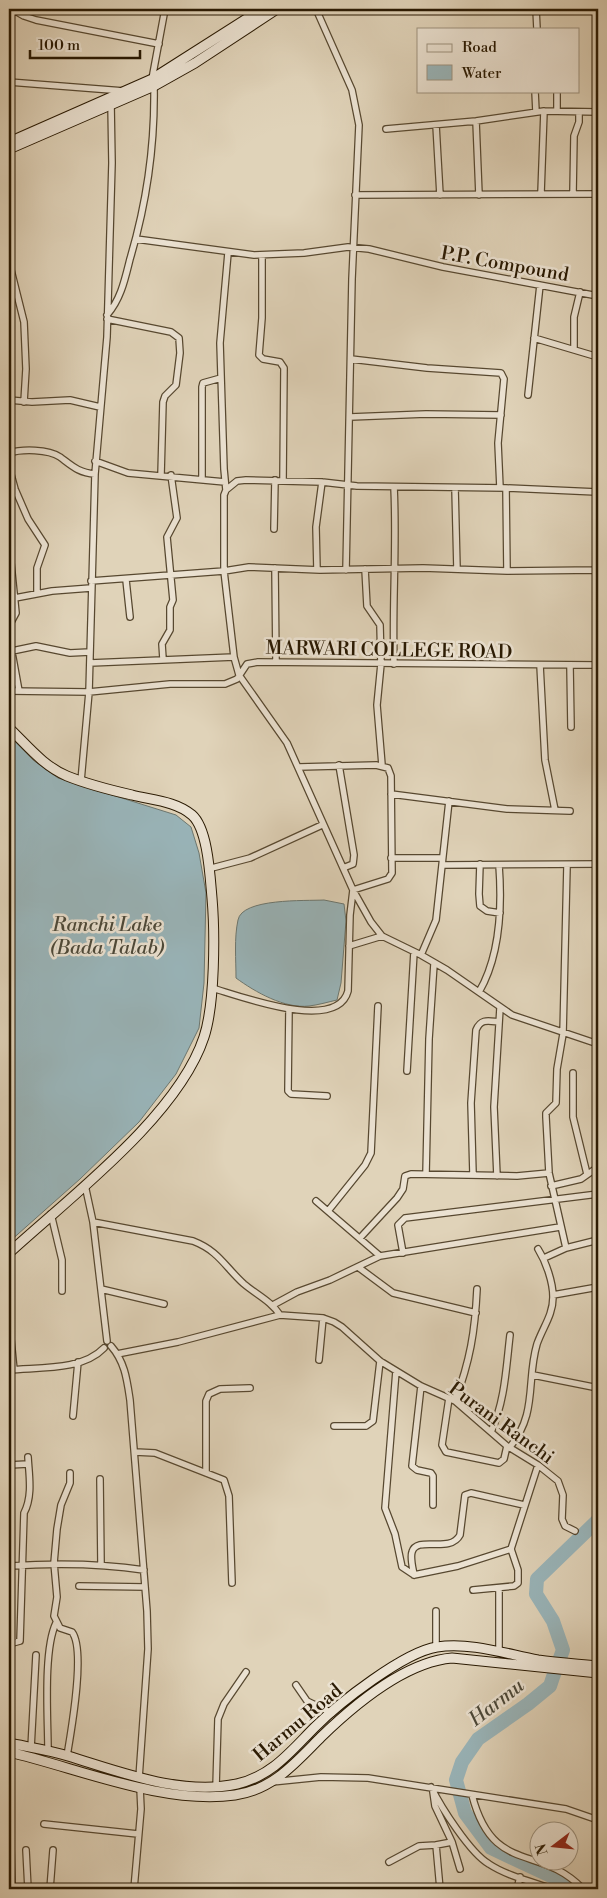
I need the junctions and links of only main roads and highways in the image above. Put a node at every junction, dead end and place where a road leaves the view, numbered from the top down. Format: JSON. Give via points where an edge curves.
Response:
{"nodes":[{"id":1,"x":262,"y":9,"type":"edge"},
{"id":2,"x":277,"y":9,"type":"edge"},
{"id":3,"x":153,"y":82,"type":"junction"},
{"id":4,"x":110,"y":102,"type":"junction"},
{"id":5,"x":9,"y":142,"type":"edge"},
{"id":6,"x":9,"y":150,"type":"edge"},
{"id":7,"x":9,"y":728,"type":"edge"},
{"id":8,"x":9,"y":1253,"type":"edge"},
{"id":9,"x":538,"y":1663,"type":"junction"},
{"id":10,"x":598,"y":1666,"type":"edge"},
{"id":11,"x":581,"y":1668,"type":"junction"},
{"id":12,"x":598,"y":1673,"type":"edge"},
{"id":13,"x":9,"y":1743,"type":"edge"},
{"id":14,"x":9,"y":1752,"type":"edge"},
{"id":15,"x":259,"y":1776,"type":"junction"},
{"id":16,"x":262,"y":1787,"type":"junction"}],
"edges":[{"from":1,"to":3,"type":"main road"},
{"from":2,"to":3,"type":"main road","via":[[195,63]]},
{"from":3,"to":4,"type":"main road"},
{"from":3,"to":4,"type":"main road","via":[[126,91]]},
{"from":4,"to":5,"type":"main road"},
{"from":4,"to":6,"type":"main road"},
{"from":7,"to":8,"type":"main road","via":[[60,772],[190,813],[200,825],[212,910],[212,988],[204,1037],[182,1081],[160,1110],[85,1185]]},
{"from":9,"to":11,"type":"main road"},
{"from":9,"to":15,"type":"main road","name":"Harmu Road","via":[[499,1652],[436,1647],[386,1671],[332,1713],[284,1760]]},
{"from":9,"to":16,"type":"main road","name":"Harmu Road","via":[[452,1658],[418,1666],[340,1719],[285,1773]]},
{"from":10,"to":11,"type":"main road"},
{"from":11,"to":12,"type":"main road"},
{"from":13,"to":15,"type":"main road","name":"Harmu Road","via":[[67,1756],[139,1778],[216,1787]]},
{"from":14,"to":16,"type":"main road","name":"Harmu Road","via":[[140,1788],[208,1796],[235,1795]]},
{"from":15,"to":16,"type":"main road"}]}
